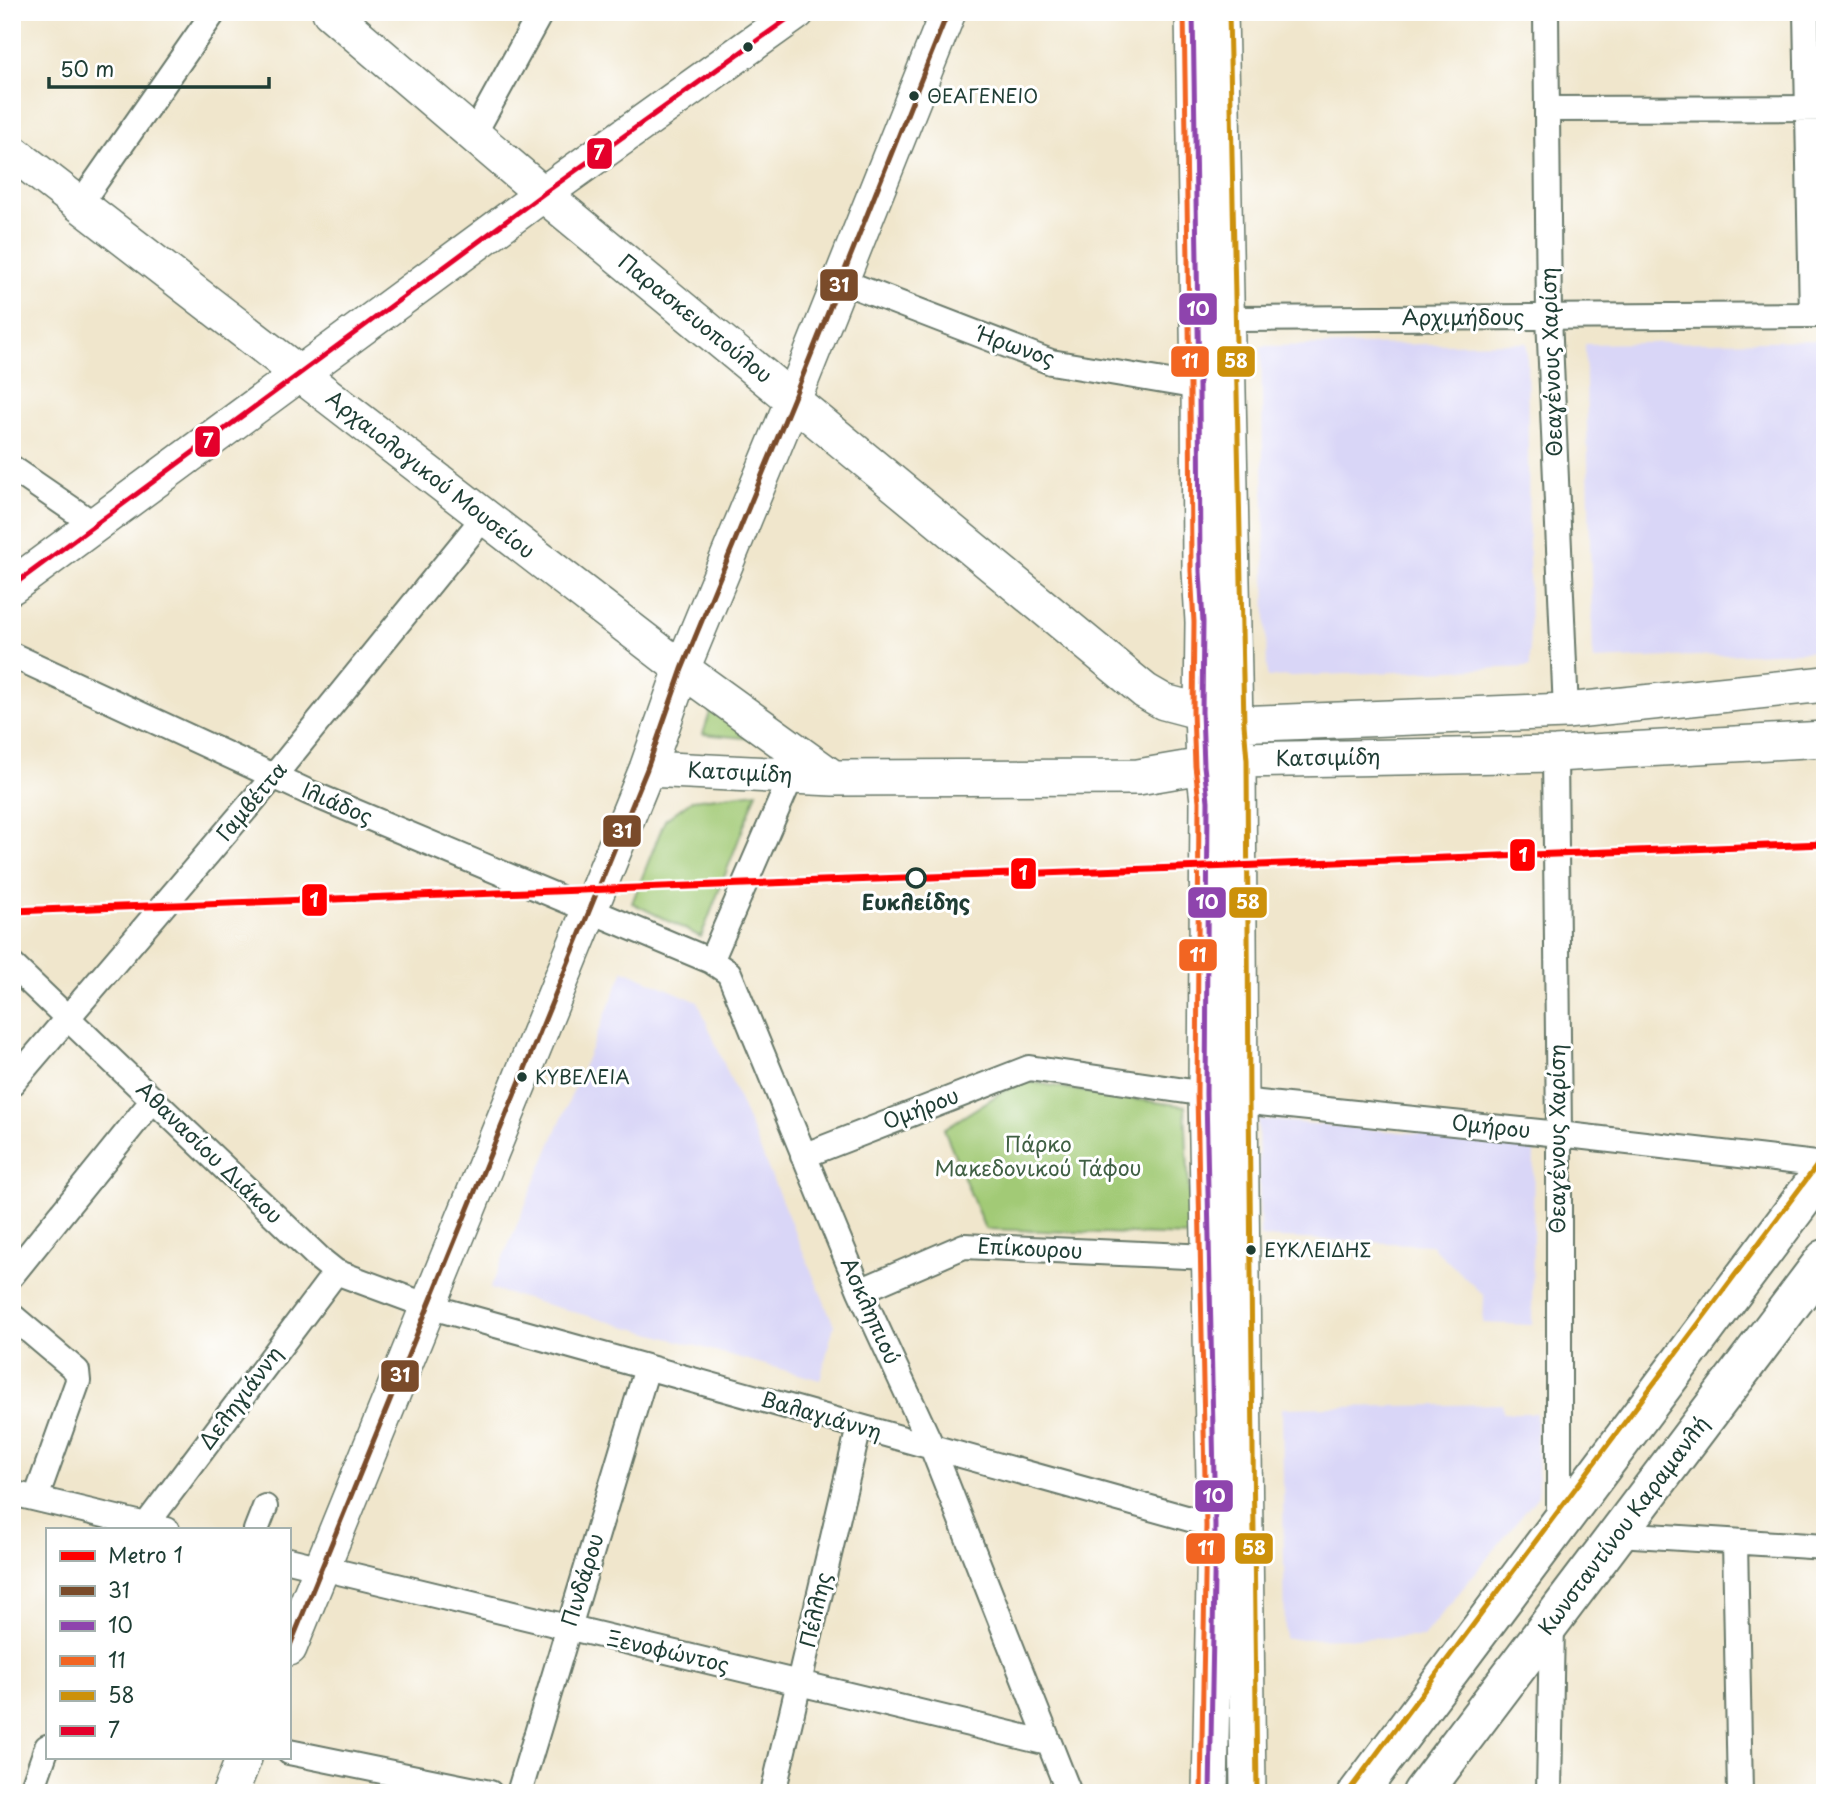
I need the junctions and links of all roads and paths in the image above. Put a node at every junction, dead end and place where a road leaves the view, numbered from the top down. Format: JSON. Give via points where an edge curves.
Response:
{"nodes":[{"id":1,"x":214,"y":12,"type":"edge"},
{"id":2,"x":330,"y":12,"type":"edge"},
{"id":3,"x":541,"y":12,"type":"edge"},
{"id":4,"x":797,"y":12,"type":"edge"},
{"id":5,"x":948,"y":12,"type":"edge"},
{"id":6,"x":1193,"y":12,"type":"edge"},
{"id":7,"x":1220,"y":12,"type":"edge"},
{"id":8,"x":1546,"y":12,"type":"edge"},
{"id":9,"x":1806,"y":12,"type":"edge"},
{"id":10,"x":1816,"y":108,"type":"edge"},
{"id":11,"x":1547,"y":109,"type":"junction"},
{"id":12,"x":474,"y":134,"type":"junction"},
{"id":13,"x":12,"y":152,"type":"edge"},
{"id":14,"x":543,"y":194,"type":"junction"},
{"id":15,"x":80,"y":204,"type":"junction"},
{"id":16,"x":841,"y":281,"type":"junction"},
{"id":17,"x":1818,"y":315,"type":"edge"},
{"id":18,"x":1549,"y":317,"type":"junction"},
{"id":19,"x":1227,"y":319,"type":"junction"},
{"id":20,"x":300,"y":374,"type":"junction"},
{"id":21,"x":1199,"y":387,"type":"junction"},
{"id":22,"x":793,"y":400,"type":"junction"},
{"id":23,"x":12,"y":468,"type":"edge"},
{"id":24,"x":484,"y":517,"type":"junction"},
{"id":25,"x":95,"y":526,"type":"junction"},
{"id":26,"x":12,"y":586,"type":"edge"},
{"id":27,"x":12,"y":655,"type":"edge"},
{"id":28,"x":682,"y":669,"type":"junction"},
{"id":29,"x":1825,"y":684,"type":"edge"},
{"id":30,"x":1566,"y":711,"type":"junction"},
{"id":31,"x":1202,"y":712,"type":"junction"},
{"id":32,"x":1235,"y":724,"type":"junction"},
{"id":33,"x":1825,"y":739,"type":"edge"},
{"id":34,"x":1555,"y":754,"type":"junction"},
{"id":35,"x":1221,"y":763,"type":"junction"},
{"id":36,"x":647,"y":769,"type":"junction"},
{"id":37,"x":792,"y":775,"type":"junction"},
{"id":38,"x":274,"y":776,"type":"junction"},
{"id":39,"x":833,"y":778,"type":"junction"},
{"id":40,"x":588,"y":911,"type":"junction"},
{"id":41,"x":711,"y":961,"type":"junction"},
{"id":42,"x":12,"y":965,"type":"edge"},
{"id":43,"x":68,"y":1018,"type":"junction"},
{"id":44,"x":12,"y":1083,"type":"edge"},
{"id":45,"x":1206,"y":1094,"type":"junction"},
{"id":46,"x":153,"y":1100,"type":"junction"},
{"id":47,"x":1240,"y":1101,"type":"junction"},
{"id":48,"x":1559,"y":1134,"type":"junction"},
{"id":49,"x":803,"y":1156,"type":"junction"},
{"id":50,"x":1825,"y":1167,"type":"edge"},
{"id":51,"x":1209,"y":1257,"type":"junction"},
{"id":52,"x":1825,"y":1259,"type":"edge"},
{"id":53,"x":336,"y":1272,"type":"junction"},
{"id":54,"x":12,"y":1275,"type":"edge"},
{"id":55,"x":860,"y":1291,"type":"junction"},
{"id":56,"x":428,"y":1306,"type":"junction"},
{"id":57,"x":12,"y":1316,"type":"edge"},
{"id":58,"x":647,"y":1368,"type":"junction"},
{"id":59,"x":859,"y":1427,"type":"junction"},
{"id":60,"x":932,"y":1447,"type":"junction"},
{"id":61,"x":24,"y":1495,"type":"edge"},
{"id":62,"x":1559,"y":1524,"type":"junction"},
{"id":63,"x":140,"y":1526,"type":"edge"},
{"id":64,"x":1214,"y":1526,"type":"junction"},
{"id":65,"x":1618,"y":1534,"type":"junction"},
{"id":66,"x":1735,"y":1542,"type":"junction"},
{"id":67,"x":1825,"y":1547,"type":"edge"},
{"id":68,"x":305,"y":1564,"type":"edge"},
{"id":69,"x":1552,"y":1621,"type":"junction"},
{"id":70,"x":569,"y":1628,"type":"junction"},
{"id":71,"x":290,"y":1643,"type":"edge"},
{"id":72,"x":799,"y":1683,"type":"junction"},
{"id":73,"x":1048,"y":1743,"type":"junction"},
{"id":74,"x":46,"y":1750,"type":"edge"},
{"id":75,"x":290,"y":1752,"type":"edge"},
{"id":76,"x":244,"y":1759,"type":"edge"},
{"id":77,"x":31,"y":1793,"type":"edge"},
{"id":78,"x":230,"y":1793,"type":"edge"},
{"id":79,"x":490,"y":1793,"type":"edge"},
{"id":80,"x":519,"y":1793,"type":"edge"},
{"id":81,"x":773,"y":1793,"type":"edge"},
{"id":82,"x":1069,"y":1793,"type":"edge"},
{"id":83,"x":1210,"y":1793,"type":"edge"},
{"id":84,"x":1248,"y":1793,"type":"edge"},
{"id":85,"x":1358,"y":1793,"type":"edge"},
{"id":86,"x":1422,"y":1793,"type":"edge"},
{"id":87,"x":1549,"y":1793,"type":"edge"},
{"id":88,"x":1740,"y":1793,"type":"edge"}],
"edges":[{"from":1,"to":15,"type":"street"},
{"from":2,"to":12,"type":"main road","name":"Παρασκευοπούλου"},
{"from":3,"to":12,"type":"street"},
{"from":4,"to":14,"type":"main road"},
{"from":5,"to":16,"type":"main road"},
{"from":6,"to":21,"type":"main road"},
{"from":7,"to":19,"type":"main road"},
{"from":8,"to":11,"type":"street","name":"Θεαγένους Χαρίση"},
{"from":9,"to":10,"type":"street"},
{"from":10,"to":11,"type":"street"},
{"from":10,"to":17,"type":"street"},
{"from":11,"to":18,"type":"street","name":"Θεαγένους Χαρίση"},
{"from":12,"to":14,"type":"main road","name":"Παρασκευοπούλου"},
{"from":13,"to":15,"type":"main road","name":"Αρχαιολογικού Μουσείου"},
{"from":14,"to":20,"type":"main road"},
{"from":14,"to":22,"type":"main road","name":"Παρασκευοπούλου"},
{"from":15,"to":20,"type":"main road","name":"Αρχαιολογικού Μουσείου"},
{"from":16,"to":21,"type":"street","name":"Ήρωνος","via":[[1051,362]]},
{"from":16,"to":22,"type":"main road"},
{"from":17,"to":18,"type":"street","name":"Αρχιμήδους"},
{"from":18,"to":19,"type":"street","name":"Αρχιμήδους"},
{"from":18,"to":30,"type":"street","name":"Θεαγένους Χαρίση"},
{"from":19,"to":32,"type":"main road"},
{"from":20,"to":24,"type":"main road","name":"Αρχαιολογικού Μουσείου"},
{"from":20,"to":25,"type":"main road"},
{"from":21,"to":31,"type":"main road"},
{"from":22,"to":28,"type":"main road"},
{"from":22,"to":31,"type":"main road","name":"Παρασκευοπούλου","via":[[1146,691],[1164,702]]},
{"from":23,"to":25,"type":"street"},
{"from":24,"to":28,"type":"main road","name":"Αρχαιολογικού Μουσείου"},
{"from":24,"to":38,"type":"street","name":"Γαμβέττα"},
{"from":25,"to":26,"type":"main road"},
{"from":27,"to":38,"type":"street","name":"Ιλιάδος"},
{"from":28,"to":36,"type":"main road"},
{"from":28,"to":39,"type":"main road","name":"Κατσιμίδη"},
{"from":29,"to":30,"type":"main road","name":"Κατσιμίδη"},
{"from":30,"to":32,"type":"main road","name":"Κατσιμίδη"},
{"from":31,"to":32,"type":"main road","name":"Κατσιμίδη"},
{"from":31,"to":35,"type":"main road"},
{"from":32,"to":35,"type":"main road"},
{"from":33,"to":34,"type":"main road","name":"Κατσιμίδη"},
{"from":34,"to":35,"type":"main road","name":"Κατσιμίδη"},
{"from":34,"to":48,"type":"street","name":"Θεαγένους Χαρίση"},
{"from":35,"to":39,"type":"main road","name":"Κατσιμίδη","via":[[1138,777]]},
{"from":35,"to":45,"type":"main road","via":[[1208,802]]},
{"from":35,"to":47,"type":"main road"},
{"from":36,"to":37,"type":"main road","name":"Κατσιμίδη"},
{"from":36,"to":40,"type":"main road"},
{"from":37,"to":39,"type":"main road","name":"Κατσιμίδη"},
{"from":37,"to":41,"type":"street"},
{"from":38,"to":40,"type":"street","name":"Ιλιάδος"},
{"from":38,"to":43,"type":"street","name":"Γαμβέττα"},
{"from":40,"to":41,"type":"street","name":"Ασκληπιού"},
{"from":40,"to":56,"type":"main road"},
{"from":41,"to":49,"type":"street","name":"Ασκληπιού","via":[[729,973]]},
{"from":42,"to":43,"type":"street","name":"Αθανασίου Διάκου"},
{"from":43,"to":44,"type":"street","name":"Γαμβέττα"},
{"from":43,"to":46,"type":"street","name":"Αθανασίου Διάκου"},
{"from":45,"to":49,"type":"street","name":"Ομήρου","via":[[1029,1068]]},
{"from":45,"to":51,"type":"main road"},
{"from":46,"to":53,"type":"street","name":"Αθανασίου Διάκου"},
{"from":46,"to":54,"type":"street"},
{"from":47,"to":48,"type":"street","name":"Ομήρου"},
{"from":47,"to":84,"type":"main road"},
{"from":48,"to":50,"type":"street","name":"Ομήρου"},
{"from":48,"to":62,"type":"street","name":"Θεαγένους Χαρίση"},
{"from":49,"to":55,"type":"street","name":"Ασκληπιού"},
{"from":50,"to":62,"type":"main road"},
{"from":51,"to":55,"type":"street","name":"Επίκουρου","via":[[964,1246]]},
{"from":51,"to":64,"type":"main road"},
{"from":52,"to":65,"type":"main road","name":"Κωνσταντίνου Καραμανλή"},
{"from":53,"to":56,"type":"street","name":"Αθανασίου Διάκου"},
{"from":53,"to":63,"type":"street","name":"Δεληγιάννη"},
{"from":55,"to":60,"type":"street","name":"Ασκληπιού"},
{"from":56,"to":58,"type":"street","name":"Βαλαγιάννη"},
{"from":56,"to":68,"type":"main road"},
{"from":57,"to":61,"type":"street","via":[[78,1375]]},
{"from":58,"to":59,"type":"street","name":"Βαλαγιάννη"},
{"from":58,"to":70,"type":"street","name":"Πινδάρου"},
{"from":59,"to":60,"type":"street","name":"Βαλαγιάννη"},
{"from":59,"to":72,"type":"street","name":"Πέλλης"},
{"from":60,"to":64,"type":"street","name":"Βαλαγιάννη"},
{"from":60,"to":73,"type":"street","name":"Ασκληπιού"},
{"from":61,"to":63,"type":"street"},
{"from":62,"to":85,"type":"main road"},
{"from":64,"to":83,"type":"main road"},
{"from":65,"to":66,"type":"street"},
{"from":65,"to":69,"type":"main road","name":"Κωνσταντίνου Καραμανλή"},
{"from":66,"to":67,"type":"street"},
{"from":66,"to":88,"type":"street"},
{"from":68,"to":70,"type":"street","name":"Ξενοφώντος"},
{"from":68,"to":71,"type":"main road"},
{"from":69,"to":86,"type":"main road","name":"Κωνσταντίνου Καραμανλή"},
{"from":69,"to":87,"type":"street"},
{"from":70,"to":72,"type":"street","name":"Ξενοφώντος"},
{"from":70,"to":80,"type":"street","name":"Πινδάρου"},
{"from":72,"to":73,"type":"street","name":"Ξενοφώντος"},
{"from":72,"to":81,"type":"street","name":"Πέλλης"},
{"from":73,"to":82,"type":"street","name":"Ασκληπιού"},
{"from":74,"to":77,"type":"street"},
{"from":75,"to":79,"type":"street"},
{"from":76,"to":78,"type":"main road"}]}
